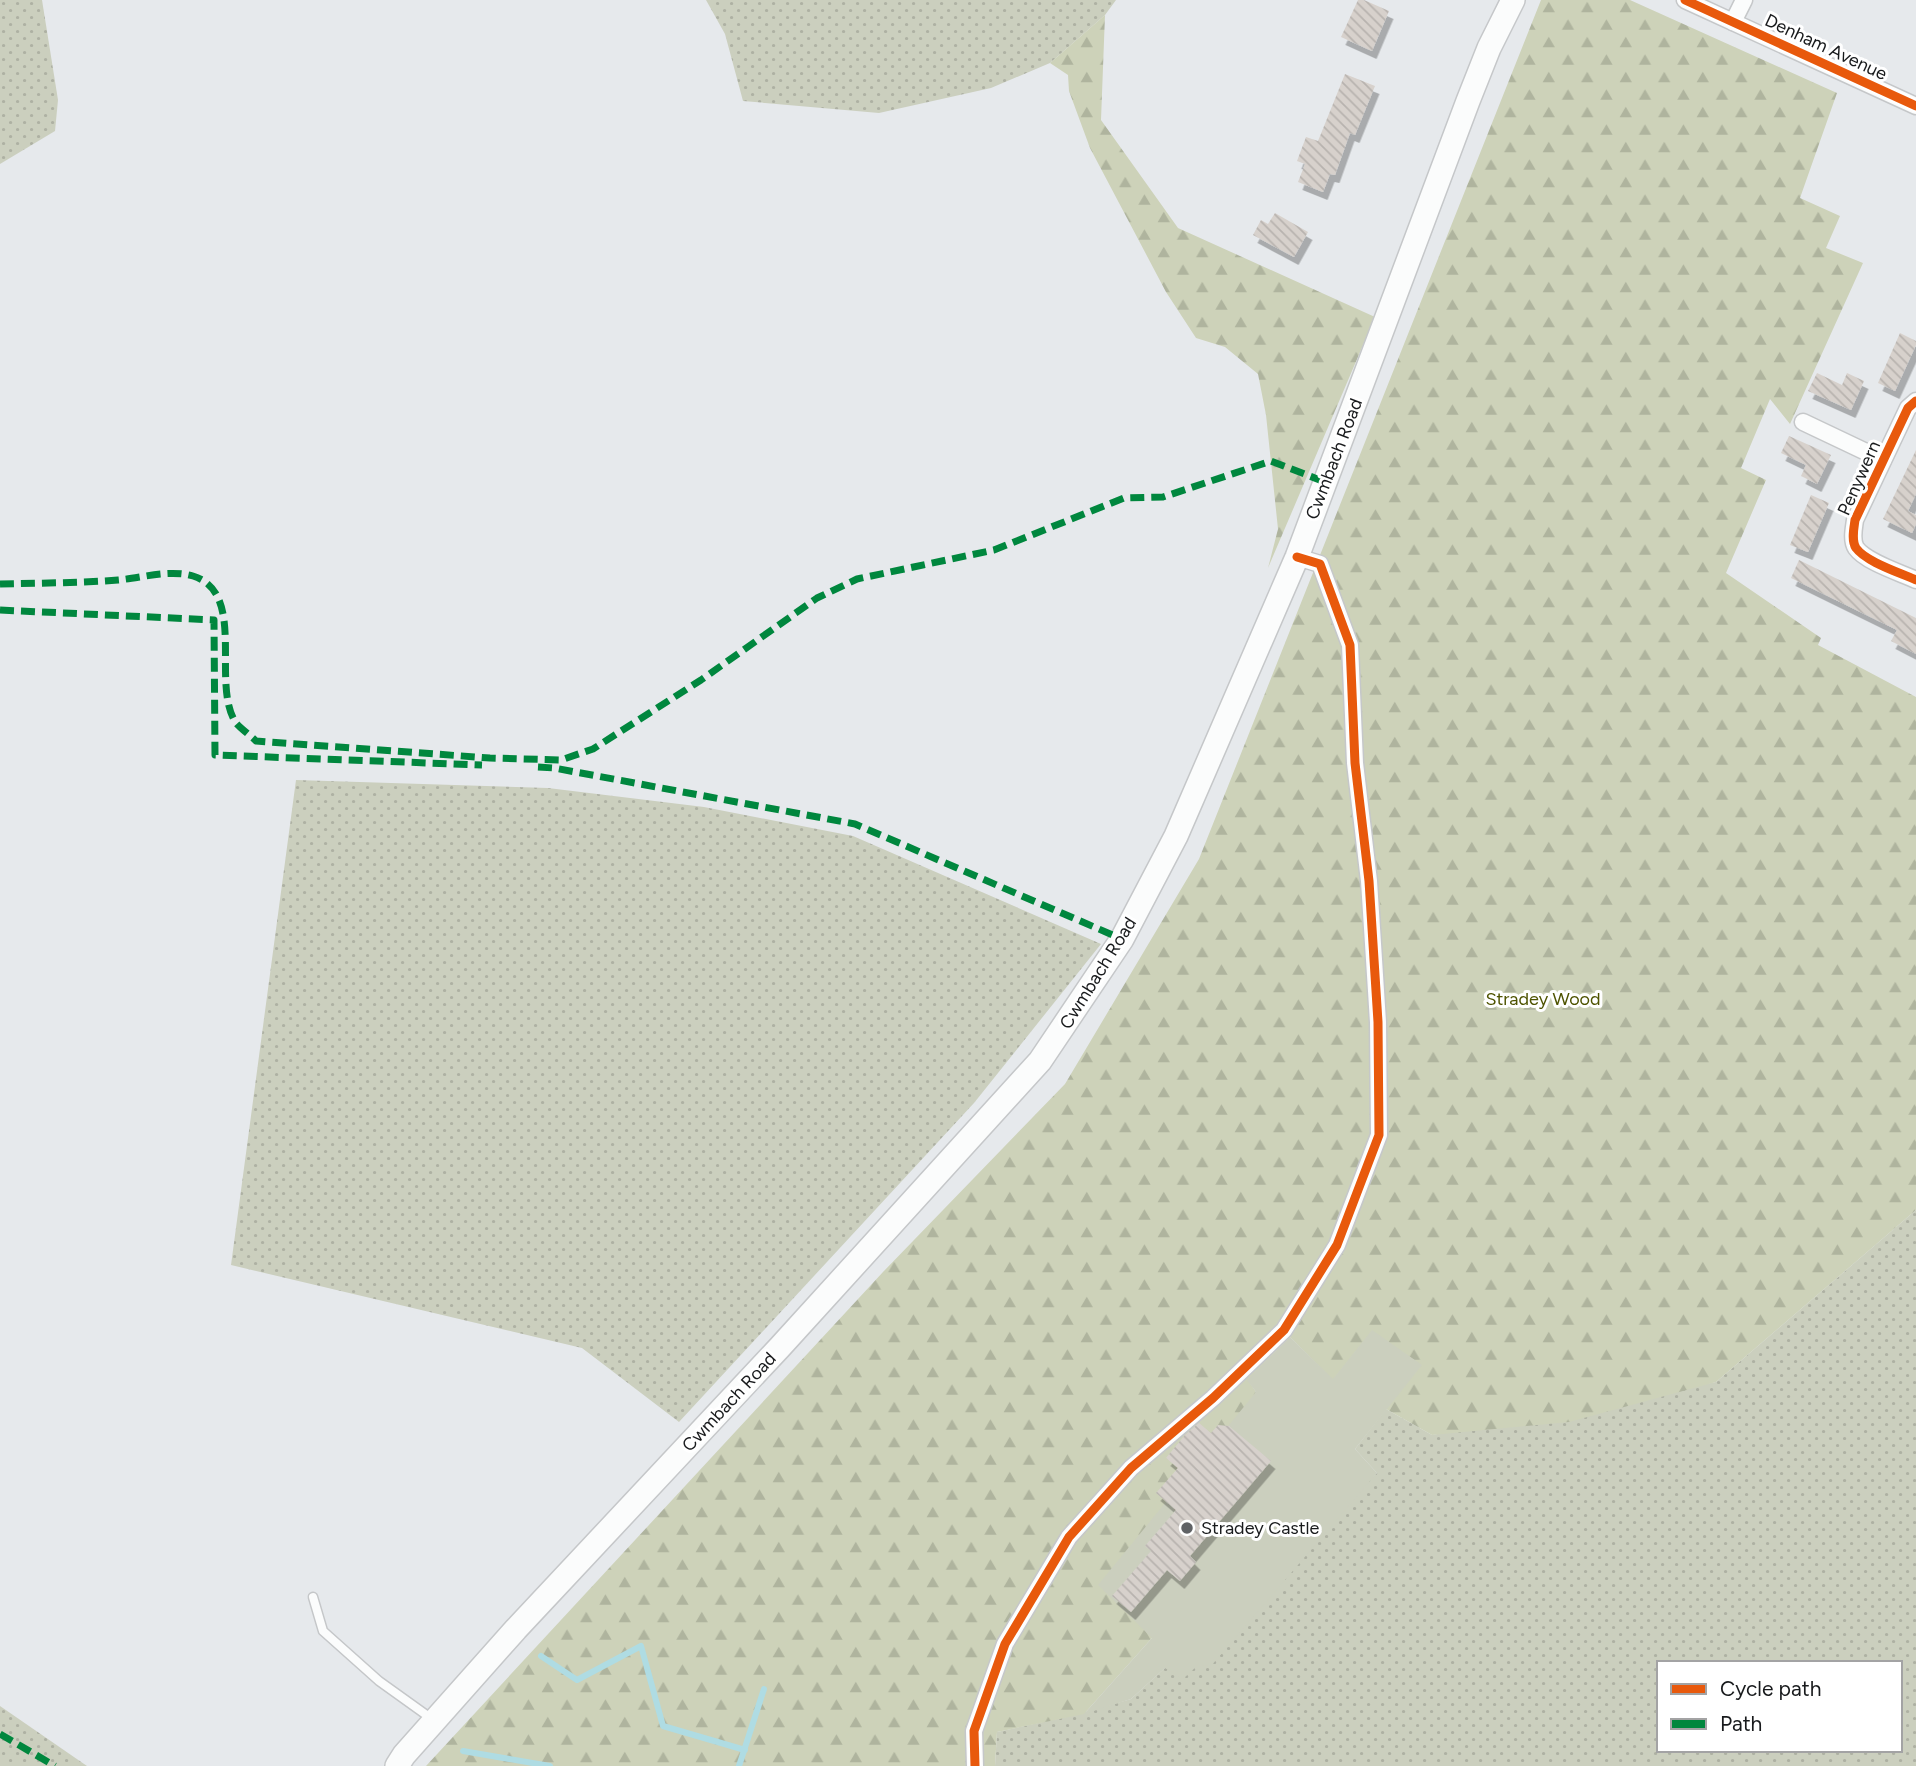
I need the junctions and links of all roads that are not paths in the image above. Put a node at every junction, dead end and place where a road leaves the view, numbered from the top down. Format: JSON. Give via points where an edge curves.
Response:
{"nodes":[{"id":1,"x":1513,"y":0,"type":"edge"},
{"id":2,"x":1685,"y":0,"type":"edge"},
{"id":3,"x":1744,"y":0,"type":"edge"},
{"id":4,"x":1733,"y":22,"type":"junction"},
{"id":5,"x":1916,"y":106,"type":"edge"},
{"id":6,"x":1916,"y":401,"type":"edge"},
{"id":7,"x":1803,"y":422,"type":"dead end"},
{"id":8,"x":1883,"y":460,"type":"junction"},
{"id":9,"x":1297,"y":557,"type":"junction"},
{"id":10,"x":1916,"y":580,"type":"edge"},
{"id":11,"x":313,"y":1597,"type":"dead end"},
{"id":12,"x":434,"y":1721,"type":"junction"},
{"id":13,"x":397,"y":1766,"type":"edge"},
{"id":14,"x":975,"y":1766,"type":"edge"}],
"edges":[{"from":1,"to":9,"type":"main road","name":"Cwmbach Road","via":[[1468,101]]},
{"from":2,"to":4,"type":"street","name":"Denham Avenue"},
{"from":3,"to":4,"type":"street"},
{"from":4,"to":5,"type":"street","name":"Denham Avenue"},
{"from":6,"to":8,"type":"street","name":"Penywern","via":[[1908,408]]},
{"from":7,"to":8,"type":"street","name":"Penywern"},
{"from":8,"to":10,"type":"street","name":"Penywern","via":[[1855,520],[1856,548]]},
{"from":9,"to":12,"type":"main road","name":"Cwmbach Road","via":[[1176,836],[1122,939],[1040,1062]]},
{"from":9,"to":14,"type":"street","via":[[1320,564],[1350,645],[1355,763],[1369,881],[1378,1022],[1379,1135],[1337,1245],[1284,1330],[1131,1468],[1069,1537],[1005,1644],[974,1731]]},
{"from":11,"to":12,"type":"lane","via":[[323,1631],[379,1681]]},
{"from":12,"to":13,"type":"main road","name":"Cwmbach Road"}]}
